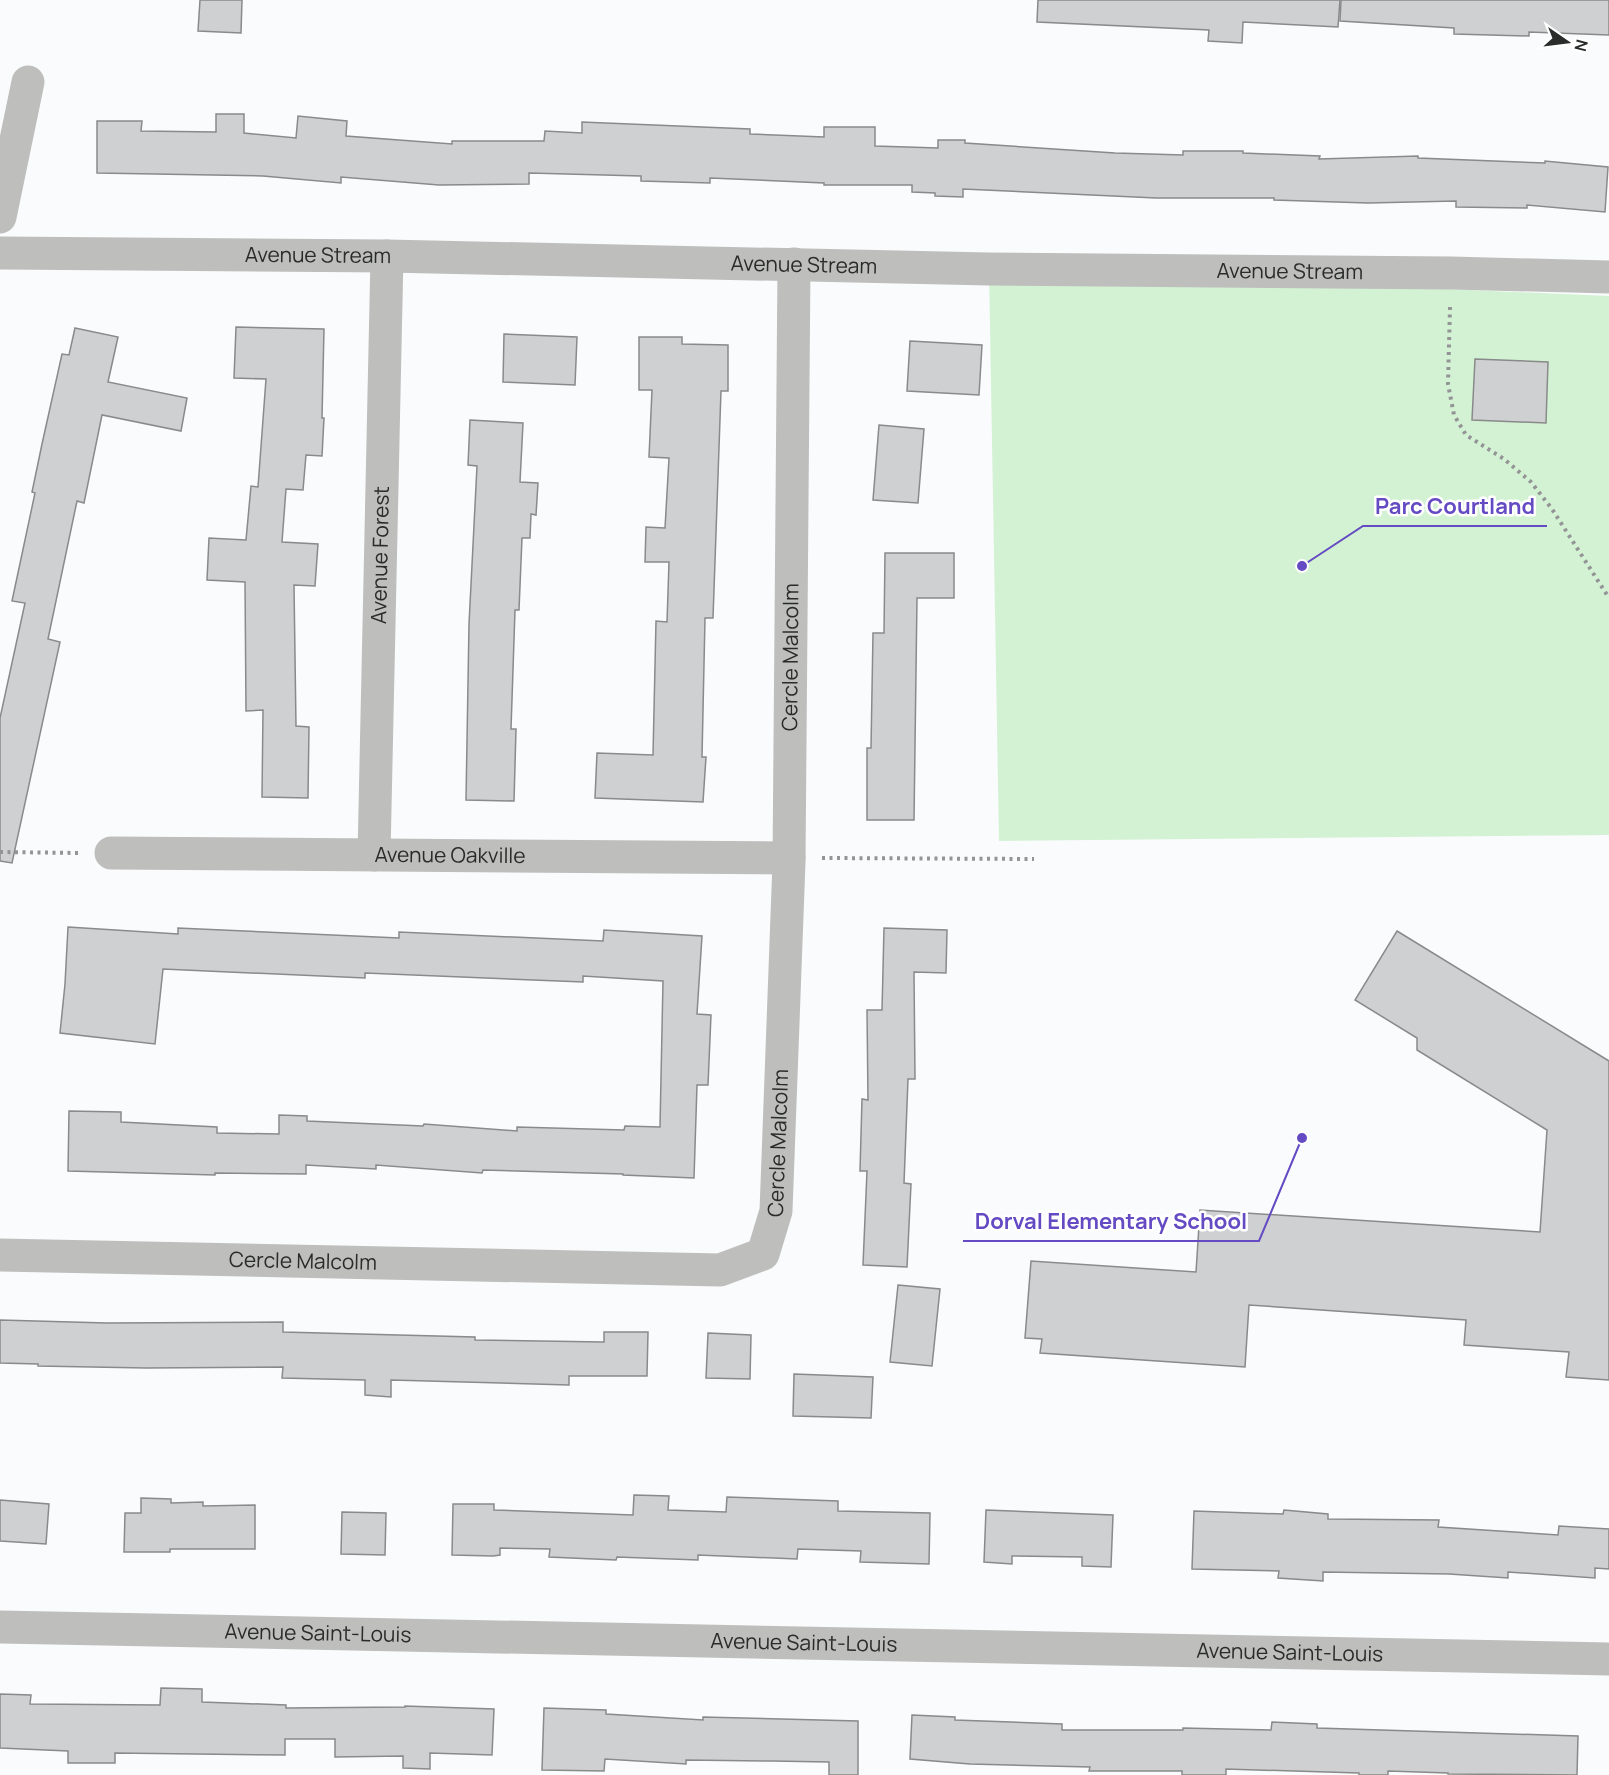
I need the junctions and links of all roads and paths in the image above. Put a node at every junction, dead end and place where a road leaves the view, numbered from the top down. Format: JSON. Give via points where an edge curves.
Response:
{"nodes":[{"id":1,"x":28,"y":82,"type":"dead end"},
{"id":2,"x":0,"y":217,"type":"edge"},
{"id":3,"x":0,"y":254,"type":"edge"},
{"id":4,"x":387,"y":256,"type":"junction"},
{"id":5,"x":794,"y":264,"type":"junction"},
{"id":6,"x":1451,"y":273,"type":"junction"},
{"id":7,"x":1609,"y":277,"type":"edge"},
{"id":8,"x":1609,"y":598,"type":"edge"},
{"id":9,"x":0,"y":852,"type":"edge"},
{"id":10,"x":111,"y":853,"type":"joint"},
{"id":11,"x":375,"y":855,"type":"junction"},
{"id":12,"x":789,"y":858,"type":"junction"},
{"id":13,"x":1034,"y":859,"type":"dead end"},
{"id":14,"x":0,"y":1255,"type":"edge"},
{"id":15,"x":0,"y":1627,"type":"edge"},
{"id":16,"x":1609,"y":1659,"type":"edge"}],
"edges":[{"from":1,"to":2,"type":"street"},
{"from":3,"to":4,"type":"street","name":"Avenue Stream"},
{"from":4,"to":5,"type":"street","name":"Avenue Stream"},
{"from":4,"to":11,"type":"street","name":"Avenue Forest"},
{"from":5,"to":6,"type":"street","name":"Avenue Stream"},
{"from":5,"to":12,"type":"street","name":"Cercle Malcolm"},
{"from":6,"to":7,"type":"street","name":"Avenue Stream"},
{"from":6,"to":8,"type":"path","via":[[1448,384],[1454,415],[1466,435],[1504,459],[1530,482]]},
{"from":9,"to":10,"type":"path"},
{"from":10,"to":11,"type":"street","name":"Avenue Oakville"},
{"from":11,"to":12,"type":"street","name":"Avenue Oakville"},
{"from":12,"to":13,"type":"path"},
{"from":12,"to":14,"type":"street","name":"Cercle Malcolm","via":[[776,1211],[763,1254],[720,1270]]},
{"from":15,"to":16,"type":"street","name":"Avenue Saint-Louis"}]}
